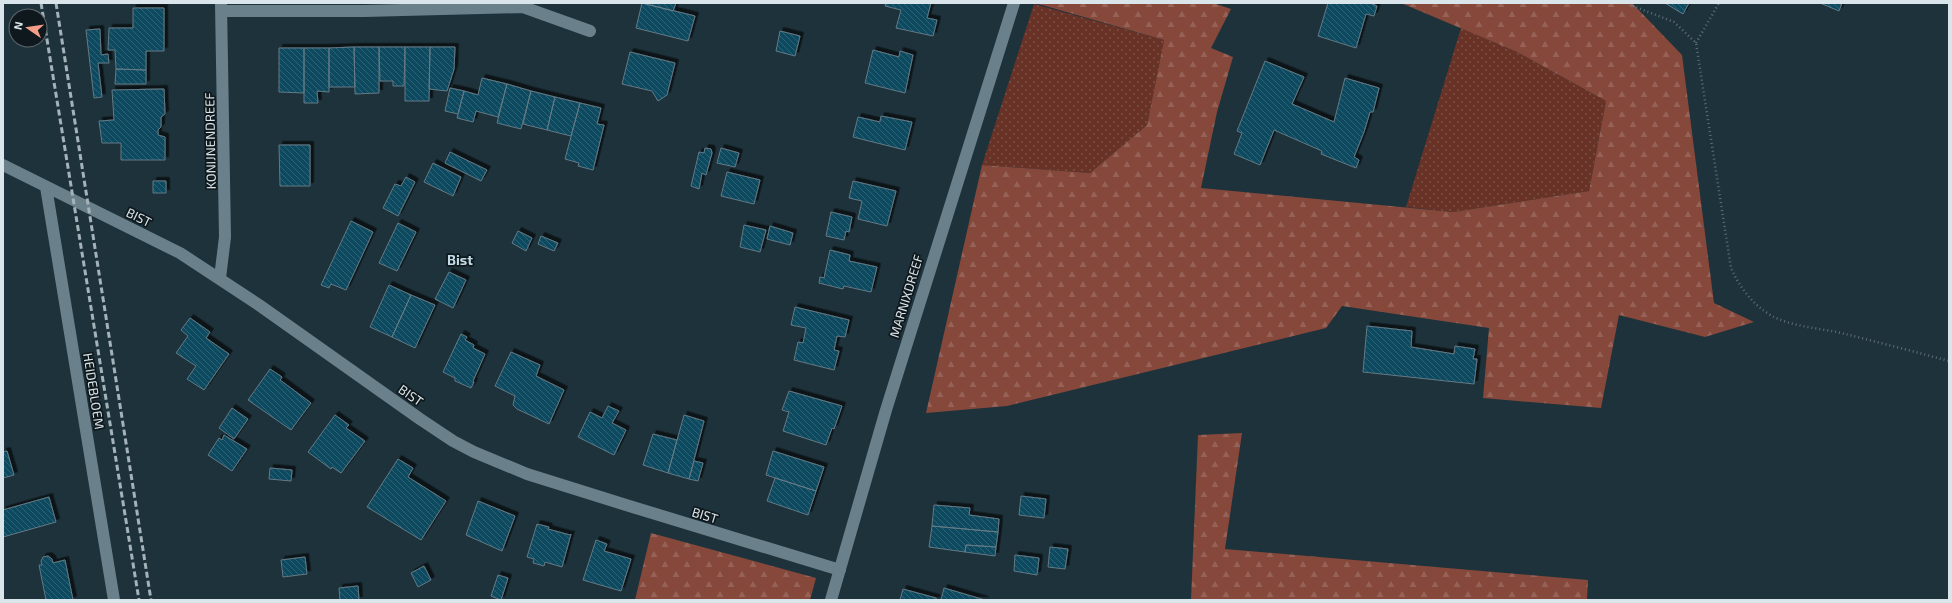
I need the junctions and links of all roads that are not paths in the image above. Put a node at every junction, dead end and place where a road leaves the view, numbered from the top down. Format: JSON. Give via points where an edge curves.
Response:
{"nodes":[{"id":1,"x":1014,"y":3,"type":"edge"},
{"id":2,"x":222,"y":7,"type":"edge"},
{"id":3,"x":590,"y":31,"type":"dead end"},
{"id":4,"x":3,"y":165,"type":"edge"},
{"id":5,"x":46,"y":187,"type":"junction"},
{"id":6,"x":220,"y":278,"type":"junction"},
{"id":7,"x":840,"y":570,"type":"junction"},
{"id":8,"x":114,"y":600,"type":"edge"},
{"id":9,"x":831,"y":600,"type":"edge"}],
"edges":[{"from":1,"to":7,"type":"street","name":"MARNIXDREEF","via":[[927,275]]},
{"from":2,"to":3,"type":"street","via":[[364,11],[523,7]]},
{"from":2,"to":6,"type":"street","name":"KONIJNENDREEF","via":[[225,237]]},
{"from":4,"to":5,"type":"street","name":"BIST"},
{"from":5,"to":6,"type":"street","name":"BIST","via":[[180,253]]},
{"from":5,"to":8,"type":"street","name":"HEIDEBLOEM"},
{"from":6,"to":7,"type":"street","name":"BIST","via":[[420,419],[474,452],[527,474],[626,506]]},
{"from":7,"to":9,"type":"street","name":"MARNIXDREEF"}]}
